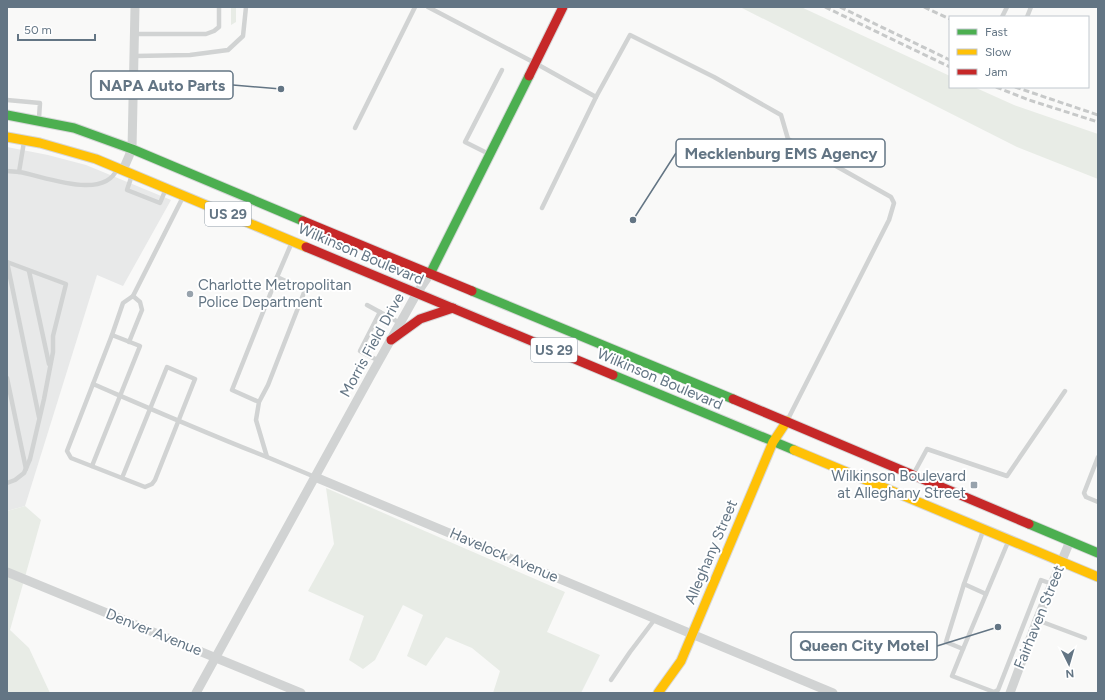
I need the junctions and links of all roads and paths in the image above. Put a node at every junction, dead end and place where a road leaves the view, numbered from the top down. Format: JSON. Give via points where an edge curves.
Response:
{"nodes":[{"id":1,"x":134,"y":7,"type":"edge"},
{"id":2,"x":246,"y":7,"type":"edge"},
{"id":3,"x":415,"y":7,"type":"edge"},
{"id":4,"x":428,"y":7,"type":"edge"},
{"id":5,"x":563,"y":7,"type":"edge"},
{"id":6,"x":1007,"y":7,"type":"edge"},
{"id":7,"x":219,"y":8,"type":"edge"},
{"id":8,"x":1002,"y":16,"type":"edge"},
{"id":9,"x":135,"y":34,"type":"junction"},
{"id":10,"x":135,"y":56,"type":"junction"},
{"id":11,"x":535,"y":63,"type":"junction"},
{"id":12,"x":502,"y":70,"type":"dead end"},
{"id":13,"x":596,"y":97,"type":"junction"},
{"id":14,"x":7,"y":100,"type":"edge"},
{"id":15,"x":7,"y":115,"type":"edge"},
{"id":16,"x":39,"y":120,"type":"junction"},
{"id":17,"x":355,"y":128,"type":"dead end"},
{"id":18,"x":7,"y":137,"type":"edge"},
{"id":19,"x":24,"y":140,"type":"junction"},
{"id":20,"x":132,"y":149,"type":"junction"},
{"id":21,"x":489,"y":154,"type":"junction"},
{"id":22,"x":120,"y":169,"type":"junction"},
{"id":23,"x":7,"y":171,"type":"edge"},
{"id":24,"x":20,"y":172,"type":"junction"},
{"id":25,"x":132,"y":174,"type":"junction"},
{"id":26,"x":166,"y":188,"type":"junction"},
{"id":27,"x":184,"y":196,"type":"junction"},
{"id":28,"x":542,"y":208,"type":"dead end"},
{"id":29,"x":293,"y":241,"type":"junction"},
{"id":30,"x":29,"y":271,"type":"junction"},
{"id":31,"x":430,"y":274,"type":"junction"},
{"id":32,"x":277,"y":277,"type":"junction"},
{"id":33,"x":417,"y":293,"type":"junction"},
{"id":34,"x":133,"y":296,"type":"junction"},
{"id":35,"x":367,"y":305,"type":"dead end"},
{"id":36,"x":453,"y":308,"type":"junction"},
{"id":37,"x":380,"y":312,"type":"junction"},
{"id":38,"x":400,"y":323,"type":"junction"},
{"id":39,"x":112,"y":335,"type":"junction"},
{"id":40,"x":391,"y":340,"type":"junction"},
{"id":41,"x":129,"y":342,"type":"junction"},
{"id":42,"x":379,"y":361,"type":"junction"},
{"id":43,"x":50,"y":368,"type":"junction"},
{"id":44,"x":7,"y":378,"type":"edge"},
{"id":45,"x":93,"y":384,"type":"junction"},
{"id":46,"x":1065,"y":391,"type":"dead end"},
{"id":47,"x":120,"y":396,"type":"junction"},
{"id":48,"x":259,"y":402,"type":"junction"},
{"id":49,"x":149,"y":408,"type":"junction"},
{"id":50,"x":40,"y":418,"type":"junction"},
{"id":51,"x":178,"y":421,"type":"junction"},
{"id":52,"x":787,"y":421,"type":"junction"},
{"id":53,"x":773,"y":442,"type":"junction"},
{"id":54,"x":267,"y":457,"type":"junction"},
{"id":55,"x":1098,"y":457,"type":"edge"},
{"id":56,"x":92,"y":466,"type":"junction"},
{"id":57,"x":26,"y":469,"type":"junction"},
{"id":58,"x":913,"y":474,"type":"junction"},
{"id":59,"x":315,"y":477,"type":"junction"},
{"id":60,"x":122,"y":478,"type":"junction"},
{"id":61,"x":7,"y":482,"type":"edge"},
{"id":62,"x":1098,"y":502,"type":"edge"},
{"id":63,"x":983,"y":529,"type":"junction"},
{"id":64,"x":1009,"y":540,"type":"junction"},
{"id":65,"x":1070,"y":541,"type":"junction"},
{"id":66,"x":1098,"y":553,"type":"edge"},
{"id":67,"x":1061,"y":562,"type":"junction"},
{"id":68,"x":7,"y":572,"type":"edge"},
{"id":69,"x":1098,"y":577,"type":"edge"},
{"id":70,"x":964,"y":584,"type":"junction"},
{"id":71,"x":1052,"y":584,"type":"junction"},
{"id":72,"x":986,"y":594,"type":"junction"},
{"id":73,"x":655,"y":619,"type":"junction"},
{"id":74,"x":1037,"y":620,"type":"junction"},
{"id":75,"x":692,"y":635,"type":"junction"},
{"id":76,"x":1085,"y":638,"type":"dead end"},
{"id":77,"x":963,"y":649,"type":"junction"},
{"id":78,"x":215,"y":658,"type":"junction"},
{"id":79,"x":611,"y":680,"type":"dead end"},
{"id":80,"x":196,"y":693,"type":"edge"},
{"id":81,"x":301,"y":693,"type":"edge"},
{"id":82,"x":658,"y":693,"type":"edge"},
{"id":83,"x":833,"y":693,"type":"edge"},
{"id":84,"x":1010,"y":693,"type":"edge"}],
"edges":[{"from":1,"to":9,"type":"street"},
{"from":2,"to":10,"type":"lane","via":[[243,36],[228,50],[190,55]]},
{"from":3,"to":17,"type":"lane"},
{"from":4,"to":11,"type":"lane"},
{"from":5,"to":11,"type":"main road","name":"Morris Field Drive"},
{"from":6,"to":8,"type":"lane"},
{"from":7,"to":9,"type":"lane","via":[[219,27],[206,34]]},
{"from":9,"to":10,"type":"street"},
{"from":10,"to":20,"type":"street"},
{"from":11,"to":13,"type":"lane"},
{"from":11,"to":21,"type":"main road","name":"Morris Field Drive"},
{"from":12,"to":21,"type":"lane","via":[[465,142]]},
{"from":13,"to":28,"type":"lane"},
{"from":13,"to":52,"type":"lane","via":[[630,35],[714,77],[781,115],[788,139],[891,197],[894,203],[889,220]]},
{"from":14,"to":16,"type":"lane","via":[[40,104]]},
{"from":15,"to":16,"type":"main road","name":"Wilkinson Boulevard","number":"US 29"},
{"from":16,"to":20,"type":"main road","name":"Wilkinson Boulevard","number":"US 29","via":[[74,128]]},
{"from":18,"to":19,"type":"main road","name":"Wilkinson Boulevard","number":"US 29"},
{"from":19,"to":22,"type":"main road","name":"Wilkinson Boulevard","number":"US 29","via":[[68,150]]},
{"from":19,"to":24,"type":"lane"},
{"from":20,"to":22,"type":"street"},
{"from":20,"to":31,"type":"main road","name":"Wilkinson Boulevard","number":"US 29"},
{"from":21,"to":31,"type":"main road","name":"Morris Field Drive"},
{"from":22,"to":24,"type":"lane","via":[[108,181],[95,185],[81,185]]},
{"from":22,"to":25,"type":"main road","name":"Wilkinson Boulevard","number":"US 29"},
{"from":23,"to":24,"type":"lane"},
{"from":25,"to":26,"type":"main road","name":"Wilkinson Boulevard","number":"US 29"},
{"from":25,"to":26,"type":"lane","via":[[127,190],[160,203]]},
{"from":26,"to":27,"type":"main road","name":"Wilkinson Boulevard","number":"US 29"},
{"from":27,"to":29,"type":"main road","name":"Wilkinson Boulevard","number":"US 29"},
{"from":27,"to":34,"type":"lane"},
{"from":29,"to":32,"type":"lane"},
{"from":29,"to":33,"type":"main road","name":"Wilkinson Boulevard","number":"US 29"},
{"from":30,"to":43,"type":"lane"},
{"from":30,"to":43,"type":"lane","via":[[66,284],[53,336]]},
{"from":30,"to":50,"type":"lane","via":[[7,262]]},
{"from":31,"to":33,"type":"street","name":"Morris Field Drive"},
{"from":31,"to":52,"type":"main road","name":"Wilkinson Boulevard","number":"US 29"},
{"from":32,"to":48,"type":"lane","via":[[232,390]]},
{"from":32,"to":48,"type":"lane","via":[[306,290]]},
{"from":33,"to":36,"type":"main road","name":"Wilkinson Boulevard","number":"US 29"},
{"from":33,"to":38,"type":"street","name":"Morris Field Drive"},
{"from":34,"to":39,"type":"lane","via":[[123,303]]},
{"from":34,"to":41,"type":"lane","via":[[140,302],[142,310]]},
{"from":35,"to":37,"type":"lane"},
{"from":36,"to":40,"type":"main road","via":[[420,319]]},
{"from":36,"to":53,"type":"main road","name":"Wilkinson Boulevard","number":"US 29"},
{"from":37,"to":38,"type":"lane"},
{"from":37,"to":42,"type":"lane","via":[[360,351]]},
{"from":38,"to":40,"type":"street","name":"Morris Field Drive"},
{"from":39,"to":41,"type":"lane"},
{"from":39,"to":45,"type":"lane"},
{"from":40,"to":42,"type":"street","name":"Morris Field Drive"},
{"from":41,"to":47,"type":"lane","via":[[140,346]]},
{"from":42,"to":59,"type":"street","name":"Morris Field Drive"},
{"from":43,"to":50,"type":"lane"},
{"from":44,"to":57,"type":"lane"},
{"from":45,"to":47,"type":"lane"},
{"from":45,"to":56,"type":"lane","via":[[67,451],[71,458]]},
{"from":46,"to":58,"type":"lane","via":[[1007,476],[927,449]]},
{"from":47,"to":49,"type":"lane"},
{"from":47,"to":56,"type":"lane"},
{"from":48,"to":54,"type":"lane","via":[[256,420]]},
{"from":49,"to":51,"type":"lane"},
{"from":49,"to":51,"type":"lane","via":[[167,367],[195,379]]},
{"from":49,"to":60,"type":"lane"},
{"from":50,"to":57,"type":"lane"},
{"from":51,"to":54,"type":"lane"},
{"from":51,"to":60,"type":"lane","via":[[156,480],[144,487]]},
{"from":52,"to":53,"type":"main road","name":"Alleghany Street"},
{"from":52,"to":58,"type":"main road","name":"Wilkinson Boulevard","number":"US 29"},
{"from":53,"to":63,"type":"main road","name":"Wilkinson Boulevard","number":"US 29"},
{"from":53,"to":75,"type":"main road","name":"Alleghany Street"},
{"from":54,"to":59,"type":"lane"},
{"from":55,"to":62,"type":"lane","via":[[1084,493],[1086,497]]},
{"from":56,"to":60,"type":"lane"},
{"from":57,"to":61,"type":"lane","via":[[24,474]]},
{"from":58,"to":65,"type":"main road","name":"Wilkinson Boulevard","number":"US 29"},
{"from":59,"to":73,"type":"street","name":"Havelock Avenue"},
{"from":59,"to":78,"type":"street","name":"Morris Field Drive"},
{"from":63,"to":64,"type":"main road","name":"Wilkinson Boulevard","number":"US 29"},
{"from":63,"to":70,"type":"lane"},
{"from":64,"to":67,"type":"main road","name":"Wilkinson Boulevard","number":"US 29"},
{"from":64,"to":72,"type":"lane"},
{"from":65,"to":66,"type":"main road","name":"Wilkinson Boulevard","number":"US 29"},
{"from":65,"to":67,"type":"street","name":"Fairhaven Street"},
{"from":67,"to":69,"type":"main road","name":"Wilkinson Boulevard","number":"US 29"},
{"from":67,"to":71,"type":"street","name":"Fairhaven Street"},
{"from":68,"to":78,"type":"street","name":"Denver Avenue"},
{"from":70,"to":72,"type":"lane"},
{"from":70,"to":77,"type":"lane","via":[[946,642]]},
{"from":71,"to":74,"type":"street","name":"Fairhaven Street"},
{"from":71,"to":77,"type":"lane","via":[[1041,580],[998,690],[994,692],[952,676]]},
{"from":72,"to":77,"type":"lane"},
{"from":73,"to":75,"type":"street","name":"Havelock Avenue"},
{"from":73,"to":79,"type":"lane"},
{"from":74,"to":76,"type":"lane"},
{"from":74,"to":84,"type":"street","name":"Fairhaven Street"},
{"from":75,"to":82,"type":"main road","name":"Alleghany Street","via":[[681,661]]},
{"from":75,"to":83,"type":"street","name":"Havelock Avenue"},
{"from":78,"to":80,"type":"street","name":"Morris Field Drive"},
{"from":78,"to":81,"type":"street","name":"Denver Avenue"}]}
